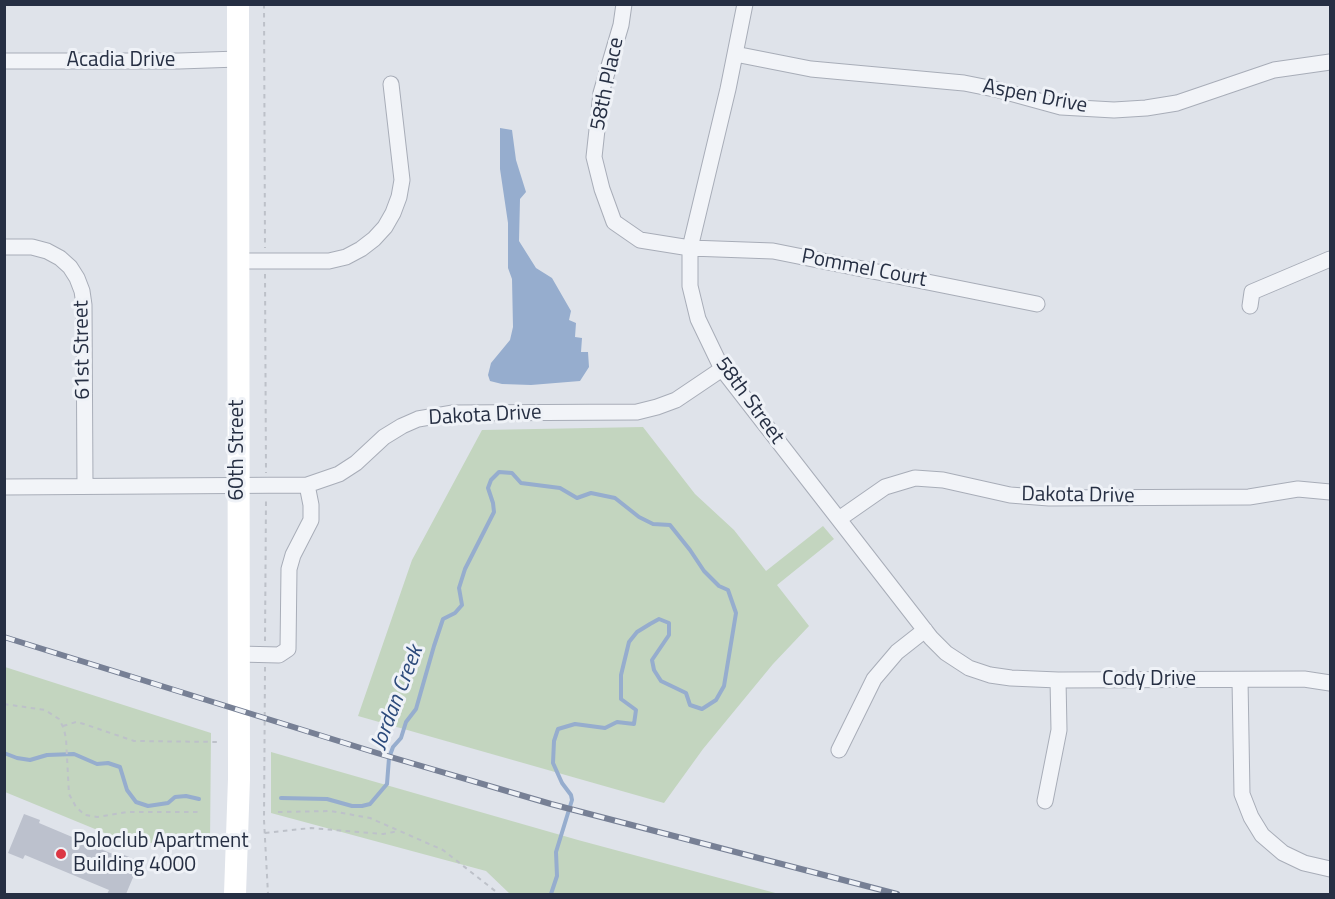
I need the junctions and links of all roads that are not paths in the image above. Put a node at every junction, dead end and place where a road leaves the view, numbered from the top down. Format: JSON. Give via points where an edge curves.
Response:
{"nodes":[{"id":1,"x":238,"y":4,"type":"edge"},
{"id":2,"x":624,"y":4,"type":"edge"},
{"id":3,"x":745,"y":4,"type":"edge"},
{"id":4,"x":735,"y":54,"type":"junction"},
{"id":5,"x":238,"y":59,"type":"junction"},
{"id":6,"x":4,"y":61,"type":"edge"},
{"id":7,"x":1330,"y":62,"type":"edge"},
{"id":8,"x":391,"y":84,"type":"dead end"},
{"id":9,"x":4,"y":247,"type":"edge"},
{"id":10,"x":690,"y":248,"type":"junction"},
{"id":11,"x":1330,"y":259,"type":"edge"},
{"id":12,"x":238,"y":261,"type":"junction"},
{"id":13,"x":1037,"y":304,"type":"dead end"},
{"id":14,"x":1250,"y":306,"type":"dead end"},
{"id":15,"x":722,"y":369,"type":"junction"},
{"id":16,"x":307,"y":485,"type":"junction"},
{"id":17,"x":85,"y":486,"type":"junction"},
{"id":18,"x":238,"y":486,"type":"junction"},
{"id":19,"x":4,"y":487,"type":"edge"},
{"id":20,"x":1330,"y":492,"type":"edge"},
{"id":21,"x":839,"y":519,"type":"junction"},
{"id":22,"x":925,"y":630,"type":"junction"},
{"id":23,"x":239,"y":654,"type":"junction"},
{"id":24,"x":969,"y":668,"type":"joint"},
{"id":25,"x":1058,"y":680,"type":"junction"},
{"id":26,"x":1240,"y":680,"type":"junction"},
{"id":27,"x":1330,"y":683,"type":"edge"},
{"id":28,"x":839,"y":750,"type":"dead end"},
{"id":29,"x":1045,"y":801,"type":"dead end"},
{"id":30,"x":1330,"y":869,"type":"edge"},
{"id":31,"x":235,"y":894,"type":"edge"}],
"edges":[{"from":1,"to":5,"type":"main road","name":"60th Street"},
{"from":2,"to":10,"type":"street","name":"58th Place","via":[[597,120],[594,157],[602,189],[614,222],[640,240]]},
{"from":3,"to":4,"type":"street","name":"58th Street"},
{"from":4,"to":7,"type":"street","name":"Aspen Drive","via":[[811,69],[963,83],[1061,107],[1114,110],[1177,103],[1274,70]]},
{"from":4,"to":10,"type":"street","name":"58th Street"},
{"from":5,"to":6,"type":"street","name":"Acadia Drive"},
{"from":5,"to":12,"type":"main road","name":"60th Street"},
{"from":8,"to":12,"type":"street","via":[[402,180],[385,227],[361,249],[329,261]]},
{"from":9,"to":17,"type":"street","name":"61st Street","via":[[47,250],[70,267],[82,291]]},
{"from":10,"to":13,"type":"street","name":"Pommel Court","via":[[772,251]]},
{"from":10,"to":15,"type":"street","name":"58th Street","via":[[690,286],[698,319]]},
{"from":11,"to":14,"type":"street","via":[[1252,291]]},
{"from":12,"to":18,"type":"main road","name":"60th Street"},
{"from":15,"to":16,"type":"street","name":"Dakota Drive","via":[[676,400],[637,412],[453,413],[418,419],[384,437],[339,474]]},
{"from":15,"to":21,"type":"street","name":"58th Street"},
{"from":16,"to":18,"type":"street","name":"Dakota Drive"},
{"from":16,"to":23,"type":"street","via":[[311,520],[289,569],[288,649],[279,655]]},
{"from":17,"to":18,"type":"street","name":"Dakota Drive"},
{"from":17,"to":19,"type":"street","name":"Dakota Drive"},
{"from":18,"to":23,"type":"main road","name":"60th Street"},
{"from":20,"to":21,"type":"street","name":"Dakota Drive","via":[[1298,489],[1249,497],[1049,498],[915,478],[885,487]]},
{"from":21,"to":22,"type":"street","name":"58th Street"},
{"from":22,"to":24,"type":"street","name":"58th Street","via":[[946,653]]},
{"from":22,"to":28,"type":"street","via":[[897,651],[874,679]]},
{"from":23,"to":31,"type":"main road","name":"60th Street"},
{"from":24,"to":25,"type":"street","name":"Cody Drive","via":[[1011,678]]},
{"from":25,"to":26,"type":"street","name":"Cody Drive"},
{"from":25,"to":29,"type":"street","via":[[1059,730]]},
{"from":26,"to":27,"type":"street","name":"Cody Drive"},
{"from":26,"to":30,"type":"street","via":[[1242,794],[1251,817],[1262,835],[1283,853]]}]}
